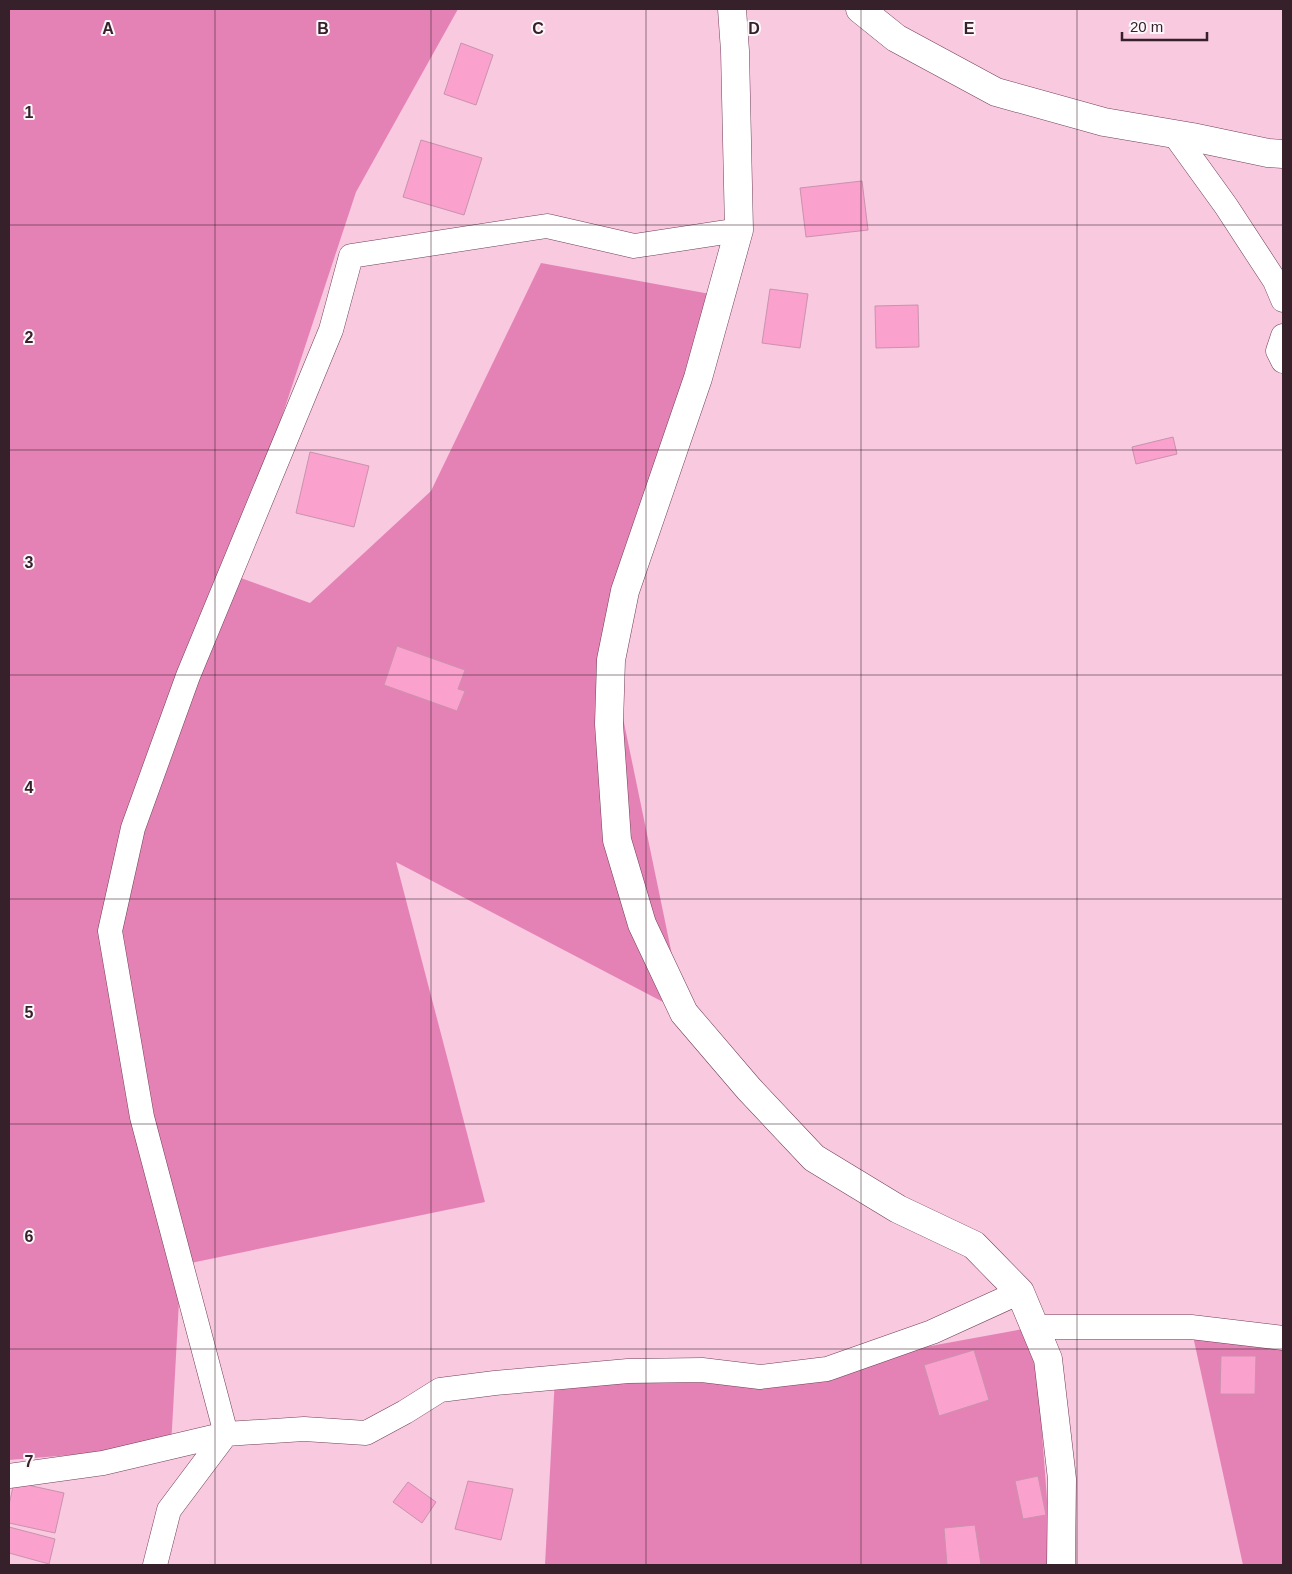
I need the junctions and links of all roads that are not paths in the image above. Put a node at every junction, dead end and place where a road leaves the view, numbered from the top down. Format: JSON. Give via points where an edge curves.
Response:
{"nodes":[{"id":1,"x":732,"y":9,"type":"edge"},
{"id":2,"x":860,"y":9,"type":"edge"},
{"id":3,"x":1174,"y":134,"type":"junction"},
{"id":4,"x":1283,"y":154,"type":"edge"},
{"id":5,"x":739,"y":230,"type":"junction"},
{"id":6,"x":1283,"y":300,"type":"edge"},
{"id":7,"x":1283,"y":336,"type":"edge"},
{"id":8,"x":1283,"y":361,"type":"edge"},
{"id":9,"x":1020,"y":1292,"type":"junction"},
{"id":10,"x":1034,"y":1327,"type":"junction"},
{"id":11,"x":1283,"y":1338,"type":"edge"},
{"id":12,"x":226,"y":1434,"type":"junction"},
{"id":13,"x":9,"y":1476,"type":"edge"},
{"id":14,"x":155,"y":1565,"type":"edge"},
{"id":15,"x":1061,"y":1565,"type":"edge"}],
"edges":[{"from":1,"to":5,"type":"street"},
{"from":2,"to":3,"type":"street","via":[[896,38],[996,92],[1104,122]]},
{"from":3,"to":4,"type":"street"},
{"from":3,"to":6,"type":"street","via":[[1226,206],[1275,281]]},
{"from":5,"to":9,"type":"street","via":[[698,378],[624,591],[611,660],[609,715],[617,840],[642,924],[684,1013],[749,1089],[814,1158],[898,1209],[974,1245]]},
{"from":5,"to":12,"type":"street","via":[[634,246],[546,226],[351,256],[331,330],[188,676],[133,828],[110,931],[142,1117]]},
{"from":7,"to":8,"type":"street","via":[[1278,351]]},
{"from":9,"to":10,"type":"street"},
{"from":9,"to":12,"type":"street","via":[[932,1332],[827,1369],[760,1377],[702,1370],[628,1371],[495,1383],[440,1390],[366,1433],[304,1429]]},
{"from":10,"to":11,"type":"street","via":[[1191,1327]]},
{"from":10,"to":15,"type":"street","via":[[1048,1359],[1061,1470]]},
{"from":12,"to":13,"type":"street","via":[[103,1463]]},
{"from":12,"to":14,"type":"street","via":[[169,1510]]}]}
